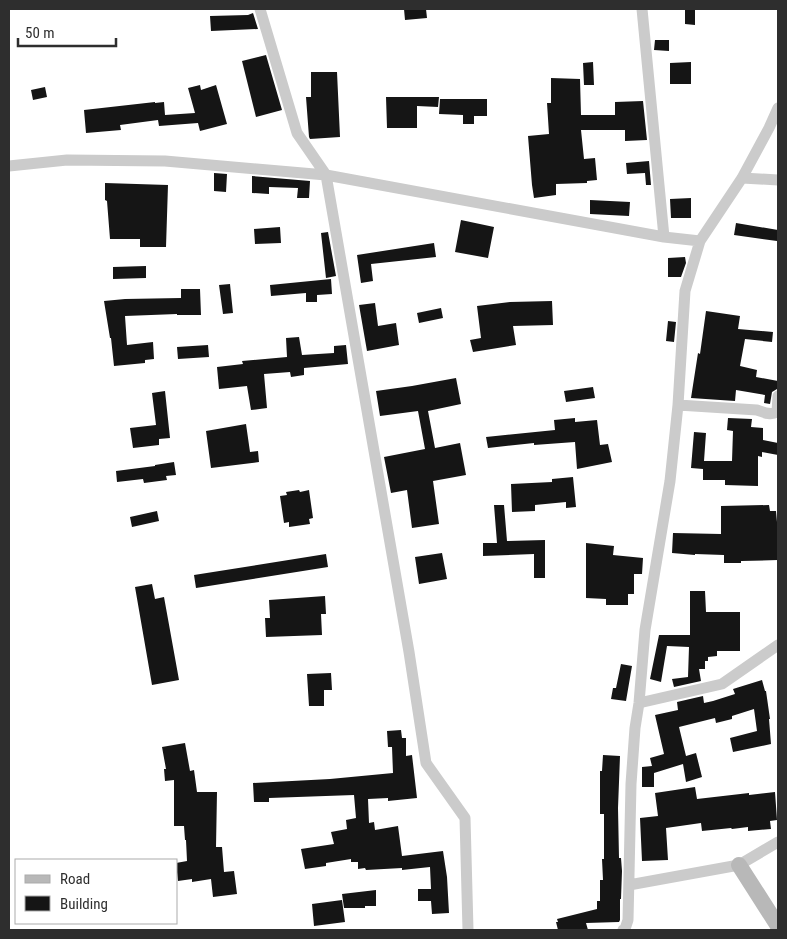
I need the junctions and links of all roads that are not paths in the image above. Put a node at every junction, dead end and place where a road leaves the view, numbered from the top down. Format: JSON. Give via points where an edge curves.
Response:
{"nodes":[{"id":1,"x":260,"y":9,"type":"edge"},
{"id":2,"x":642,"y":9,"type":"edge"},
{"id":3,"x":778,"y":108,"type":"edge"},
{"id":4,"x":9,"y":166,"type":"edge"},
{"id":5,"x":326,"y":175,"type":"junction"},
{"id":6,"x":742,"y":178,"type":"junction"},
{"id":7,"x":778,"y":180,"type":"edge"},
{"id":8,"x":664,"y":236,"type":"junction"},
{"id":9,"x":700,"y":241,"type":"junction"},
{"id":10,"x":778,"y":396,"type":"edge"},
{"id":11,"x":678,"y":405,"type":"junction"},
{"id":12,"x":778,"y":645,"type":"edge"},
{"id":13,"x":639,"y":703,"type":"junction"},
{"id":14,"x":778,"y":842,"type":"edge"},
{"id":15,"x":739,"y":865,"type":"junction"},
{"id":16,"x":629,"y":885,"type":"junction"},
{"id":17,"x":778,"y":926,"type":"edge"},
{"id":18,"x":468,"y":930,"type":"edge"},
{"id":19,"x":624,"y":930,"type":"edge"}],
"edges":[{"from":1,"to":5,"type":"street","via":[[297,133]]},
{"from":2,"to":8,"type":"street"},
{"from":3,"to":6,"type":"street"},
{"from":4,"to":5,"type":"street","via":[[67,160],[165,161]]},
{"from":5,"to":8,"type":"street"},
{"from":5,"to":18,"type":"street","via":[[426,763],[464,818]]},
{"from":6,"to":7,"type":"street"},
{"from":6,"to":9,"type":"street"},
{"from":8,"to":9,"type":"street"},
{"from":9,"to":11,"type":"street","via":[[685,291]]},
{"from":10,"to":11,"type":"street","via":[[778,409],[774,414]]},
{"from":11,"to":13,"type":"street","via":[[670,481],[645,630]]},
{"from":12,"to":13,"type":"street","via":[[722,684]]},
{"from":13,"to":16,"type":"street","via":[[630,784]]},
{"from":14,"to":15,"type":"street"},
{"from":15,"to":16,"type":"street"},
{"from":15,"to":17,"type":"street"},
{"from":16,"to":19,"type":"street","via":[[628,920]]}]}
